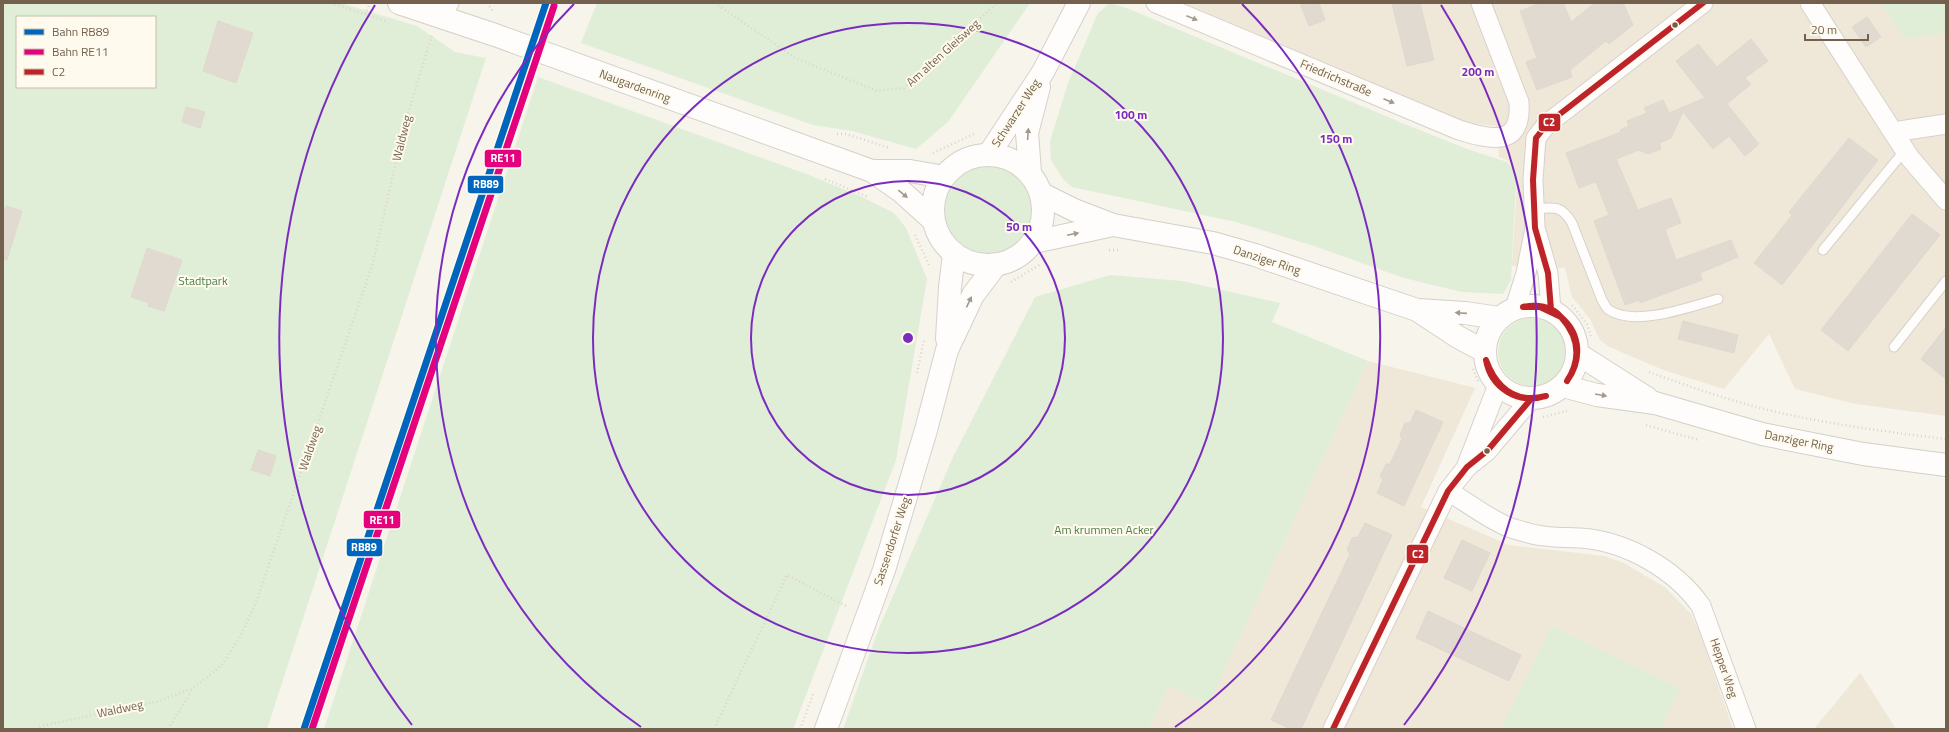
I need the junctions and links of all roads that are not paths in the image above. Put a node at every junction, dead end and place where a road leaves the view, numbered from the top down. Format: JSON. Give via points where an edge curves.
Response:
{"nodes":[{"id":1,"x":1080,"y":3,"type":"edge"},
{"id":2,"x":1156,"y":3,"type":"edge"},
{"id":3,"x":1481,"y":3,"type":"edge"},
{"id":4,"x":1703,"y":3,"type":"edge"},
{"id":5,"x":1810,"y":3,"type":"edge"},
{"id":6,"x":395,"y":13,"type":"edge"},
{"id":7,"x":437,"y":18,"type":"edge"},
{"id":8,"x":1042,"y":72,"type":"junction"},
{"id":9,"x":1946,"y":124,"type":"edge"},
{"id":10,"x":1893,"y":132,"type":"junction"},
{"id":11,"x":1905,"y":150,"type":"junction"},
{"id":12,"x":989,"y":154,"type":"junction"},
{"id":13,"x":872,"y":171,"type":"junction"},
{"id":14,"x":1030,"y":172,"type":"junction"},
{"id":15,"x":944,"y":177,"type":"junction"},
{"id":16,"x":1042,"y":194,"type":"junction"},
{"id":17,"x":1946,"y":200,"type":"edge"},
{"id":18,"x":1535,"y":209,"type":"junction"},
{"id":19,"x":933,"y":220,"type":"junction"},
{"id":20,"x":1113,"y":225,"type":"junction"},
{"id":21,"x":1535,"y":228,"type":"junction"},
{"id":22,"x":1034,"y":242,"type":"junction"},
{"id":23,"x":1823,"y":250,"type":"dead end"},
{"id":24,"x":954,"y":254,"type":"junction"},
{"id":25,"x":995,"y":266,"type":"junction"},
{"id":26,"x":1946,"y":281,"type":"edge"},
{"id":27,"x":1718,"y":299,"type":"dead end"},
{"id":28,"x":1417,"y":310,"type":"junction"},
{"id":29,"x":1551,"y":310,"type":"junction"},
{"id":30,"x":1507,"y":313,"type":"junction"},
{"id":31,"x":1894,"y":347,"type":"dead end"},
{"id":32,"x":947,"y":350,"type":"junction"},
{"id":33,"x":1484,"y":351,"type":"junction"},
{"id":34,"x":1578,"y":354,"type":"junction"},
{"id":35,"x":1498,"y":385,"type":"junction"},
{"id":36,"x":1563,"y":386,"type":"junction"},
{"id":37,"x":1655,"y":403,"type":"junction"},
{"id":38,"x":1534,"y":409,"type":"junction"},
{"id":39,"x":1946,"y":465,"type":"edge"},
{"id":40,"x":1466,"y":466,"type":"junction"},
{"id":41,"x":1448,"y":491,"type":"junction"},
{"id":42,"x":826,"y":729,"type":"edge"},
{"id":43,"x":1333,"y":729,"type":"edge"},
{"id":44,"x":1746,"y":729,"type":"edge"}],
"edges":[{"from":1,"to":8,"type":"main road","name":"Schwarzer Weg"},
{"from":2,"to":3,"type":"street","name":"Friedrichstraße","one_way":true,"via":[[1459,130],[1495,139],[1505,136],[1515,127],[1520,114],[1519,102]]},
{"from":4,"to":18,"type":"street","via":[[1547,124],[1536,138],[1533,180]]},
{"from":5,"to":10,"type":"street"},
{"from":6,"to":7,"type":"main road","name":"Naugardenring"},
{"from":7,"to":13,"type":"main road","name":"Naugardenring","via":[[495,34]]},
{"from":8,"to":12,"type":"main road","name":"Schwarzer Weg"},
{"from":14,"to":8,"type":"main road","name":"Schwarzer Weg","one_way":true,"via":[[1027,133]]},
{"from":9,"to":10,"type":"street"},
{"from":10,"to":11,"type":"street"},
{"from":11,"to":17,"type":"street"},
{"from":11,"to":23,"type":"lane"},
{"from":12,"to":14,"type":"main road","via":[[1011,159]]},
{"from":12,"to":15,"type":"main road","via":[[972,157],[956,165]]},
{"from":13,"to":15,"type":"main road","name":"Naugardenring","via":[[910,171]]},
{"from":13,"to":19,"type":"main road","name":"Naugardenring","one_way":true,"via":[[902,192]]},
{"from":14,"to":16,"type":"main road"},
{"from":15,"to":19,"type":"main road","via":[[934,197]]},
{"from":16,"to":20,"type":"main road","name":"Danziger Ring"},
{"from":16,"to":22,"type":"main road","via":[[1044,219]]},
{"from":18,"to":21,"type":"street"},
{"from":18,"to":27,"type":"lane","via":[[1552,207],[1566,214],[1608,309],[1626,316],[1650,315],[1676,311]]},
{"from":19,"to":24,"type":"main road","via":[[940,239]]},
{"from":22,"to":20,"type":"main road","name":"Danziger Ring","one_way":true},
{"from":20,"to":28,"type":"main road","name":"Danziger Ring","via":[[1213,243]]},
{"from":21,"to":29,"type":"street","via":[[1548,273]]},
{"from":21,"to":30,"type":"street","via":[[1526,273]]},
{"from":22,"to":25,"type":"main road","via":[[1017,258]]},
{"from":24,"to":25,"type":"main road","via":[[972,264]]},
{"from":24,"to":32,"type":"main road","name":"Sassendorfer Weg"},
{"from":32,"to":25,"type":"main road","name":"Sassendorfer Weg","one_way":true,"via":[[973,295]]},
{"from":26,"to":31,"type":"lane"},
{"from":30,"to":28,"type":"main road","name":"Danziger Ring","one_way":true},
{"from":28,"to":33,"type":"main road","name":"Danziger Ring"},
{"from":29,"to":30,"type":"main road","via":[[1533,305]]},
{"from":29,"to":34,"type":"main road","via":[[1566,320],[1575,336]]},
{"from":30,"to":33,"type":"main road","via":[[1488,333]]},
{"from":32,"to":42,"type":"main road","name":"Sassendorfer Weg","via":[[912,480],[884,570]]},
{"from":33,"to":35,"type":"main road","via":[[1488,370]]},
{"from":34,"to":36,"type":"main road","via":[[1574,372]]},
{"from":34,"to":37,"type":"main road","name":"Danziger Ring"},
{"from":35,"to":38,"type":"main road"},
{"from":35,"to":40,"type":"street"},
{"from":36,"to":37,"type":"main road","name":"Danziger Ring","one_way":true,"via":[[1597,395]]},
{"from":36,"to":38,"type":"main road"},
{"from":37,"to":39,"type":"main road","name":"Danziger Ring","via":[[1762,434],[1863,454]]},
{"from":38,"to":40,"type":"street"},
{"from":40,"to":41,"type":"street"},
{"from":41,"to":43,"type":"street"},
{"from":41,"to":44,"type":"street","name":"Hepper Weg","via":[[1509,527],[1543,536],[1606,542],[1631,550],[1673,577],[1692,593],[1701,606]]}]}
